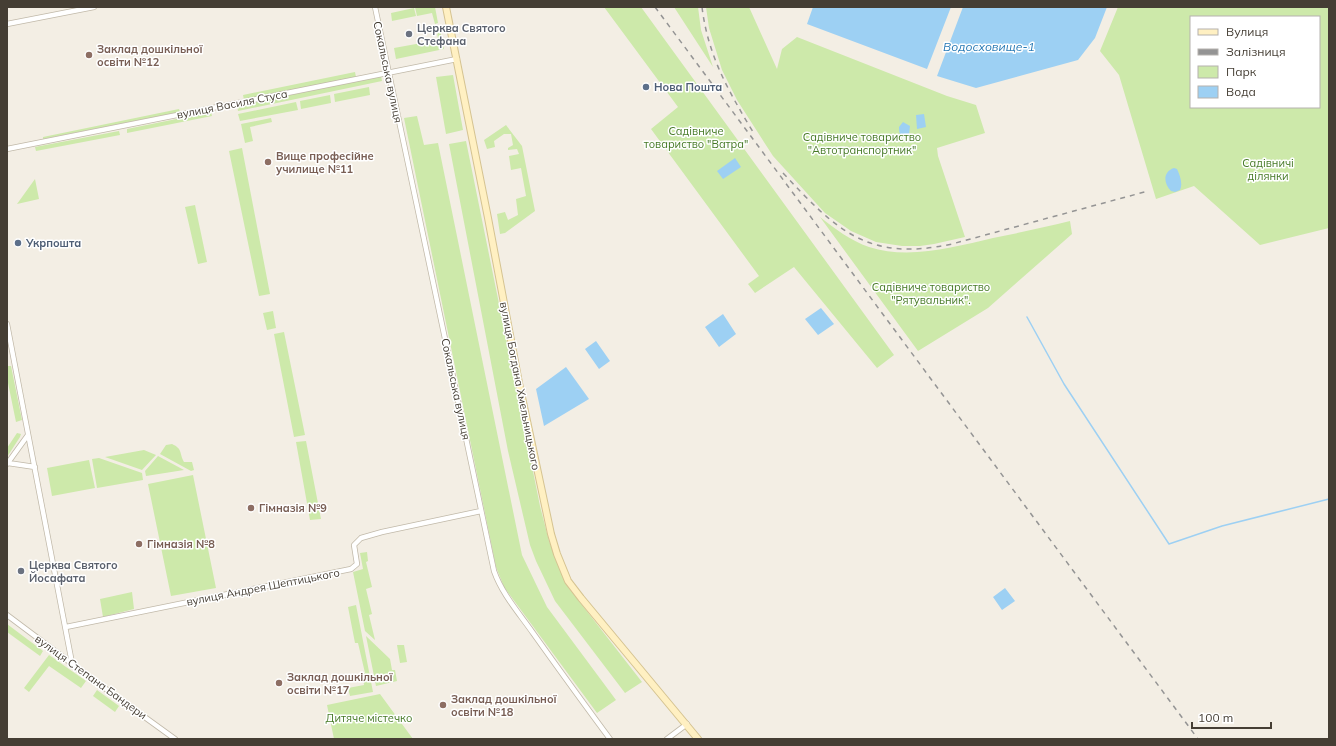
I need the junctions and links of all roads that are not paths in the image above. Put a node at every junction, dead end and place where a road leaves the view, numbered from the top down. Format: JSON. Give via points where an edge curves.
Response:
{"nodes":[{"id":1,"x":94,"y":7,"type":"edge"},
{"id":2,"x":375,"y":7,"type":"edge"},
{"id":3,"x":446,"y":7,"type":"edge"},
{"id":4,"x":7,"y":24,"type":"edge"},
{"id":5,"x":457,"y":59,"type":"junction"},
{"id":6,"x":389,"y":72,"type":"junction"},
{"id":7,"x":7,"y":150,"type":"edge"},
{"id":8,"x":7,"y":324,"type":"edge"},
{"id":9,"x":28,"y":435,"type":"junction"},
{"id":10,"x":7,"y":463,"type":"edge"},
{"id":11,"x":34,"y":467,"type":"junction"},
{"id":12,"x":481,"y":511,"type":"junction"},
{"id":13,"x":7,"y":615,"type":"edge"},
{"id":14,"x":66,"y":626,"type":"junction"},
{"id":15,"x":72,"y":663,"type":"junction"},
{"id":16,"x":687,"y":724,"type":"junction"},
{"id":17,"x":696,"y":737,"type":"edge"},
{"id":18,"x":175,"y":739,"type":"edge"},
{"id":19,"x":610,"y":739,"type":"edge"},
{"id":20,"x":667,"y":739,"type":"edge"}],
"edges":[{"from":1,"to":4,"type":"street"},
{"from":2,"to":6,"type":"street","name":"Сокальська вулиця"},
{"from":3,"to":5,"type":"street","name":"вулиця Богдана Хмельницького"},
{"from":5,"to":6,"type":"street","name":"вулиця Василя Стуса"},
{"from":5,"to":16,"type":"street","name":"вулиця Богдана Хмельницького","via":[[519,383],[557,554],[568,581]]},
{"from":6,"to":7,"type":"street","name":"вулиця Василя Стуса"},
{"from":6,"to":12,"type":"street","name":"Сокальська вулиця"},
{"from":8,"to":9,"type":"street"},
{"from":9,"to":10,"type":"street"},
{"from":9,"to":11,"type":"street"},
{"from":10,"to":11,"type":"street"},
{"from":11,"to":14,"type":"street"},
{"from":12,"to":14,"type":"street","name":"вулиця Андрея Шептицького","via":[[361,538],[354,545],[357,564],[351,569]]},
{"from":12,"to":19,"type":"street","name":"Сокальська вулиця","via":[[499,585]]},
{"from":13,"to":15,"type":"street","name":"вулиця Степана Бандери"},
{"from":14,"to":15,"type":"street"},
{"from":15,"to":18,"type":"street","name":"вулиця Степана Бандери"},
{"from":16,"to":17,"type":"street","name":"вулиця Богдана Хмельницького"},
{"from":16,"to":20,"type":"street"}]}
